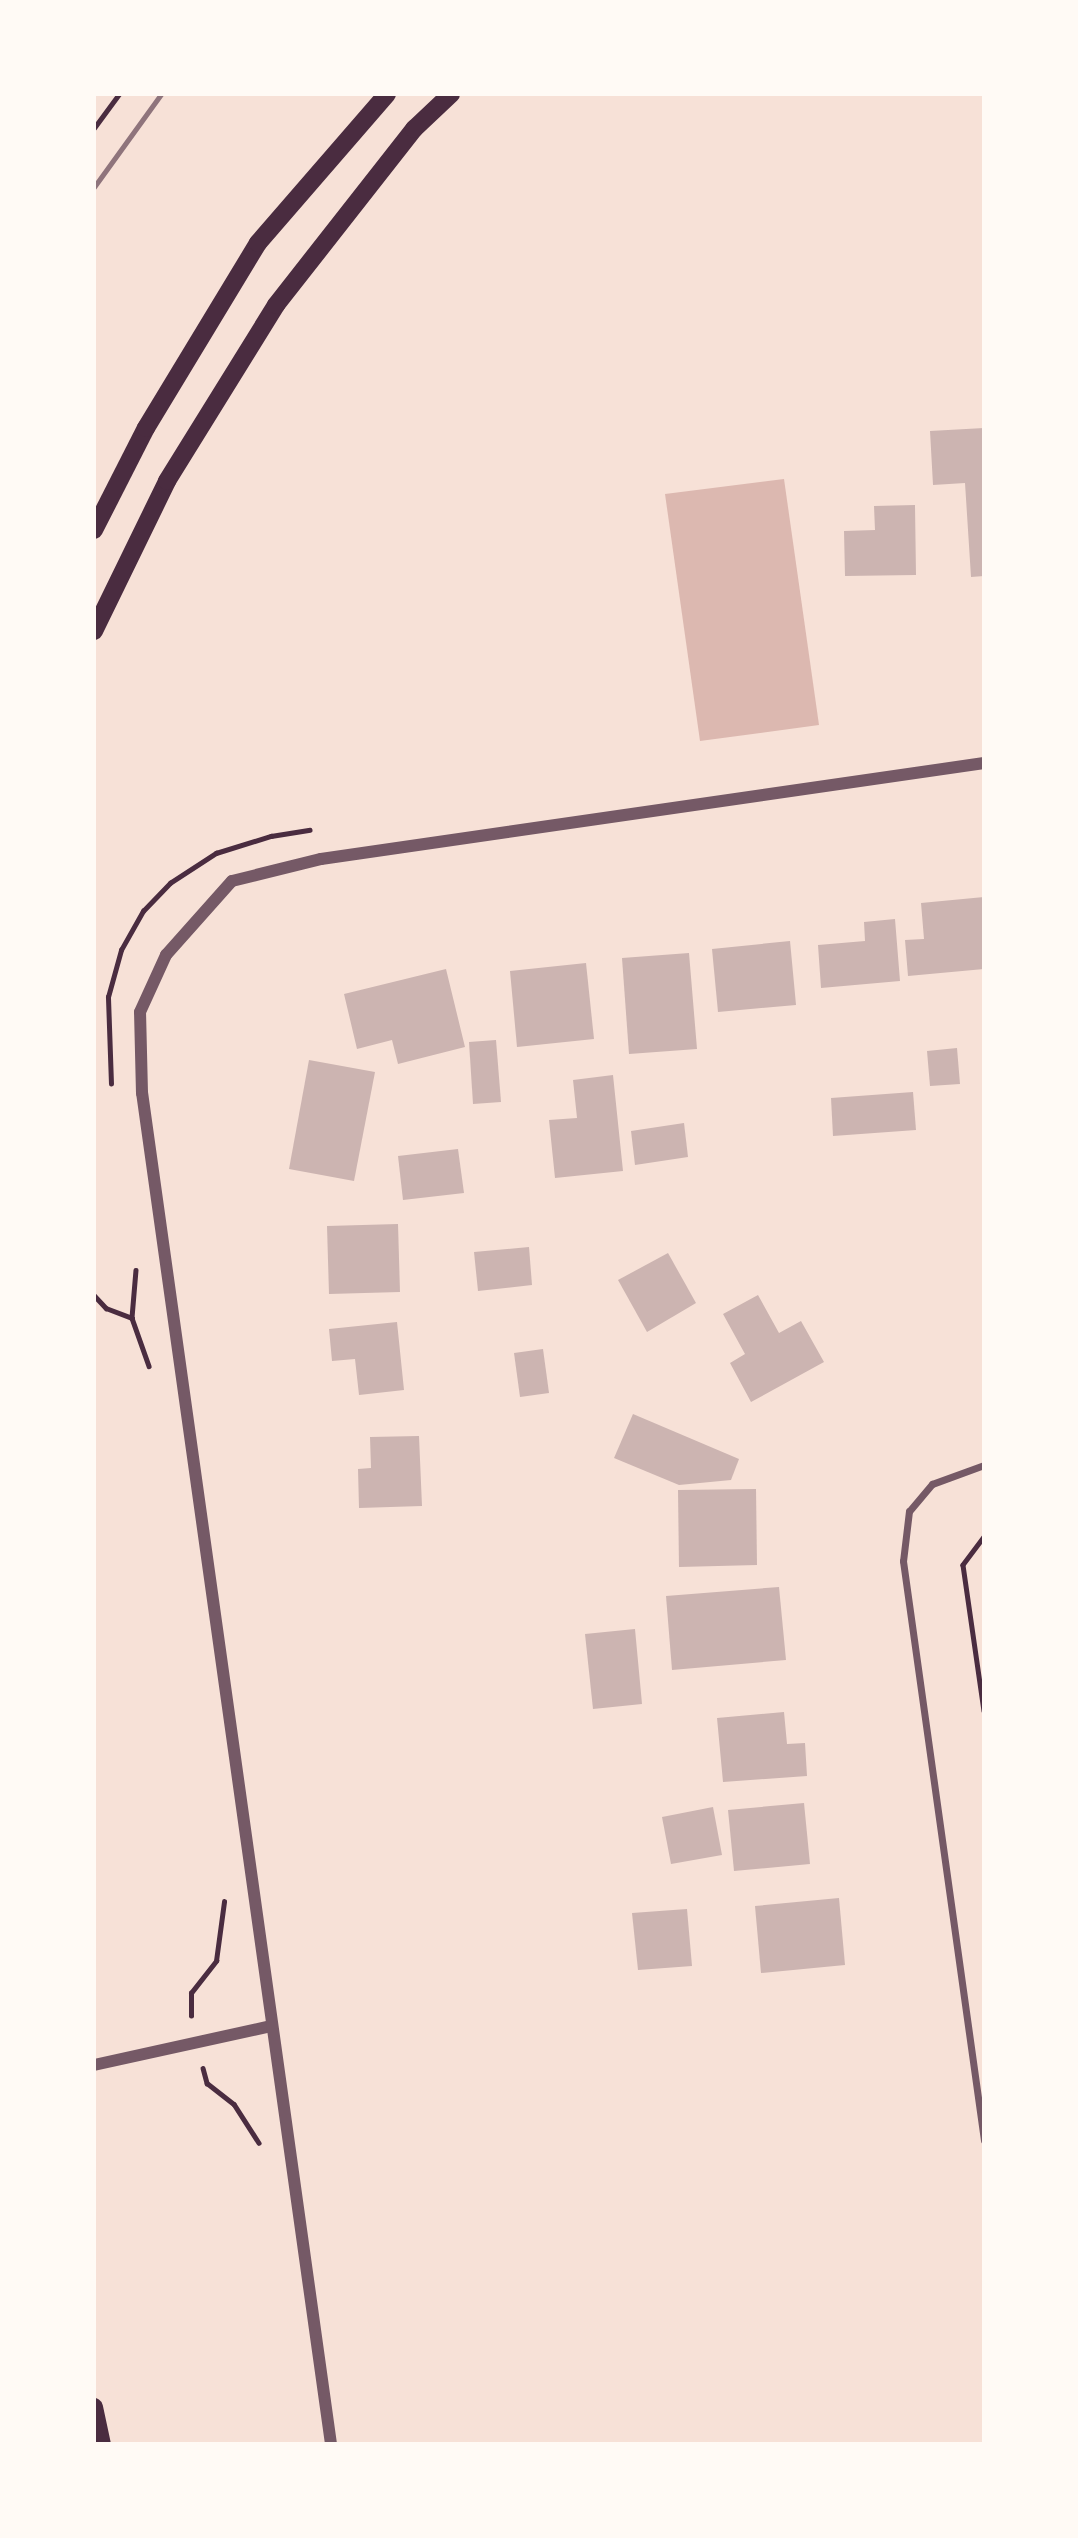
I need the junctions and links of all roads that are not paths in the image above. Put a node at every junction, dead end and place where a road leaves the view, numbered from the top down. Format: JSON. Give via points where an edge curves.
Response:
{"nodes":[{"id":1,"x":387,"y":94,"type":"edge"},
{"id":2,"x":451,"y":94,"type":"edge"},
{"id":3,"x":94,"y":530,"type":"edge"},
{"id":4,"x":94,"y":631,"type":"edge"},
{"id":5,"x":984,"y":763,"type":"edge"},
{"id":6,"x":984,"y":1465,"type":"edge"},
{"id":7,"x":272,"y":2025,"type":"junction"},
{"id":8,"x":94,"y":2065,"type":"edge"},
{"id":9,"x":984,"y":2140,"type":"edge"},
{"id":10,"x":94,"y":2407,"type":"edge"},
{"id":11,"x":102,"y":2444,"type":"edge"},
{"id":12,"x":331,"y":2444,"type":"edge"}],
"edges":[{"from":1,"to":3,"type":"main road","via":[[258,243],[146,428]]},
{"from":2,"to":4,"type":"main road","via":[[414,129],[276,305],[167,481]]},
{"from":5,"to":7,"type":"street","via":[[321,859],[232,881],[166,955],[140,1012],[142,1093]]},
{"from":6,"to":9,"type":"street","via":[[932,1484],[909,1511],[903,1561]]},
{"from":7,"to":8,"type":"street"},
{"from":7,"to":12,"type":"street"},
{"from":10,"to":11,"type":"main road"}]}
